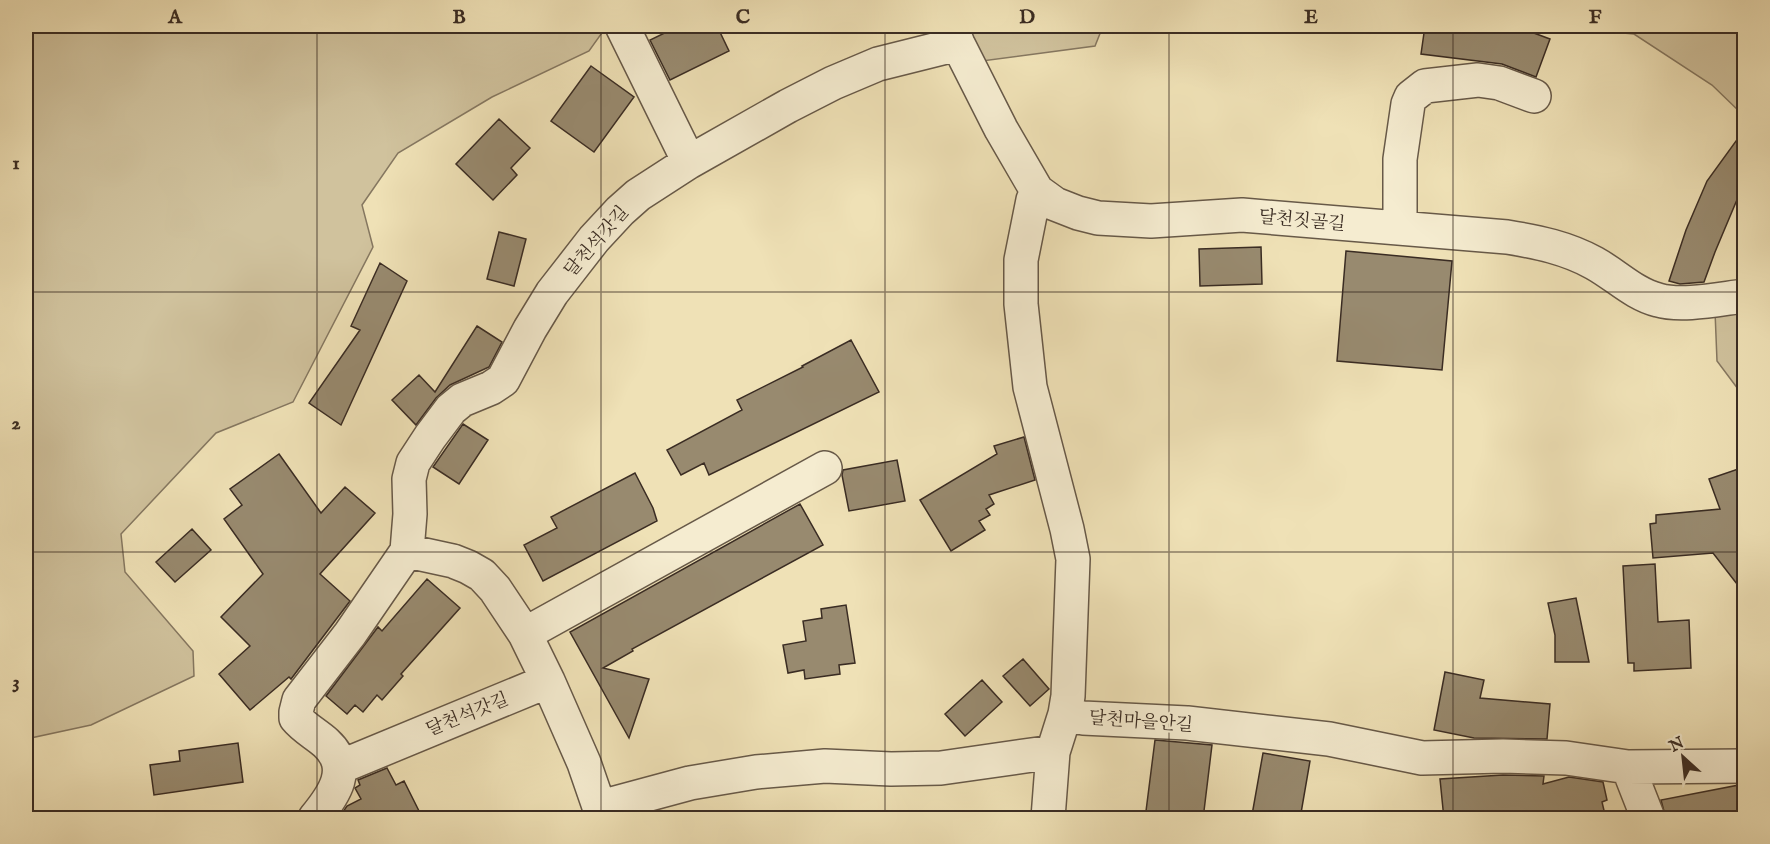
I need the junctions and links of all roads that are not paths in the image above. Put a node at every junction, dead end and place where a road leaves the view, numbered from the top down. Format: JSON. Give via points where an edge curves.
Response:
{"nodes":[{"id":1,"x":622,"y":26,"type":"edge"},
{"id":2,"x":955,"y":35,"type":"edge"},
{"id":3,"x":1534,"y":96,"type":"dead end"},
{"id":4,"x":689,"y":162,"type":"junction"},
{"id":5,"x":1037,"y":191,"type":"junction"},
{"id":6,"x":1400,"y":228,"type":"junction"},
{"id":7,"x":1744,"y":296,"type":"edge"},
{"id":8,"x":825,"y":468,"type":"dead end"},
{"id":9,"x":407,"y":551,"type":"junction"},
{"id":10,"x":525,"y":634,"type":"junction"},
{"id":11,"x":548,"y":681,"type":"junction"},
{"id":12,"x":1065,"y":714,"type":"junction"},
{"id":13,"x":1053,"y":753,"type":"junction"},
{"id":14,"x":1744,"y":766,"type":"edge"},
{"id":15,"x":340,"y":767,"type":"junction"},
{"id":16,"x":1628,"y":767,"type":"junction"},
{"id":17,"x":602,"y":813,"type":"edge"},
{"id":18,"x":315,"y":819,"type":"edge"},
{"id":19,"x":1048,"y":819,"type":"edge"},
{"id":20,"x":1648,"y":819,"type":"edge"}],
"edges":[{"from":1,"to":4,"type":"street"},
{"from":2,"to":4,"type":"street","name":"달천석갓길","via":[[832,83]]},
{"from":2,"to":5,"type":"street","name":"달천짓골길","via":[[1001,129]]},
{"from":3,"to":6,"type":"street","via":[[1499,83],[1478,81],[1425,86],[1412,97],[1400,159]]},
{"from":4,"to":9,"type":"street","name":"달천석갓길","via":[[638,195],[594,238],[552,293],[503,380],[462,400],[430,437],[413,463],[409,479]]},
{"from":5,"to":6,"type":"street","name":"달천짓골길","via":[[1055,204],[1107,219],[1151,221],[1242,215]]},
{"from":5,"to":12,"type":"street","name":"달천마을안길","via":[[1021,260],[1021,304],[1029,387],[1073,559]]},
{"from":6,"to":7,"type":"street","name":"달천짓골길","via":[[1545,243],[1595,263],[1641,294],[1659,301]]},
{"from":8,"to":10,"type":"street"},
{"from":9,"to":10,"type":"street","via":[[453,561],[482,575]]},
{"from":9,"to":15,"type":"street","name":"달천석갓길","via":[[299,700],[296,718],[334,751]]},
{"from":10,"to":11,"type":"street"},
{"from":11,"to":15,"type":"street","name":"달천석갓길"},
{"from":11,"to":17,"type":"street"},
{"from":12,"to":13,"type":"street"},
{"from":12,"to":16,"type":"street","name":"달천마을안길","via":[[1329,739],[1422,758],[1566,758]]},
{"from":13,"to":17,"type":"street","via":[[941,768],[825,766],[756,772],[690,783]]},
{"from":13,"to":19,"type":"street"},
{"from":14,"to":16,"type":"street","name":"달천마을안길"},
{"from":15,"to":18,"type":"street","via":[[334,793]]},
{"from":16,"to":20,"type":"street"}]}
